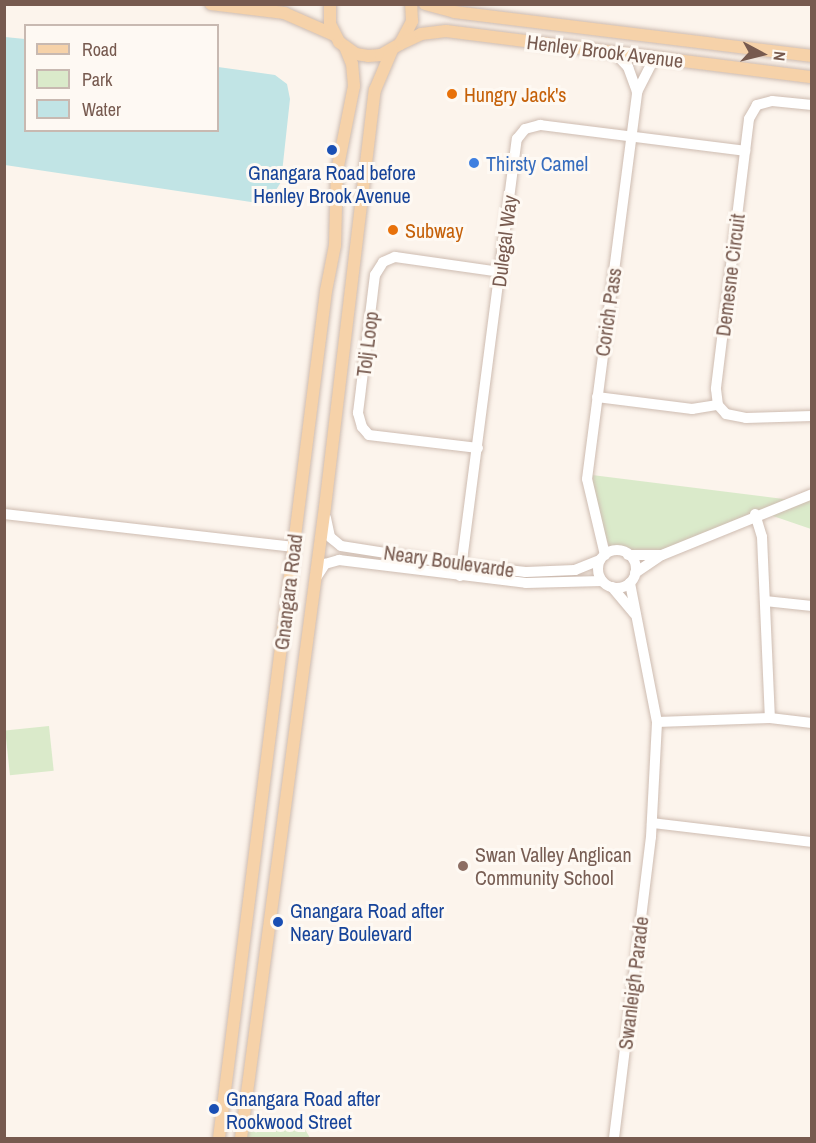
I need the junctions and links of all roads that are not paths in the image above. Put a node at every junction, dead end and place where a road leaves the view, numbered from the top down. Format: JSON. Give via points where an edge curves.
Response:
{"nodes":[{"id":1,"x":212,"y":4,"type":"edge"},
{"id":2,"x":330,"y":4,"type":"edge"},
{"id":3,"x":411,"y":4,"type":"edge"},
{"id":4,"x":424,"y":4,"type":"edge"},
{"id":5,"x":334,"y":35,"type":"junction"},
{"id":6,"x":345,"y":47,"type":"junction"},
{"id":7,"x":396,"y":47,"type":"junction"},
{"id":8,"x":614,"y":52,"type":"junction"},
{"id":9,"x":812,"y":56,"type":"edge"},
{"id":10,"x":654,"y":58,"type":"junction"},
{"id":11,"x":812,"y":78,"type":"edge"},
{"id":12,"x":637,"y":93,"type":"junction"},
{"id":13,"x":812,"y":105,"type":"edge"},
{"id":14,"x":632,"y":136,"type":"junction"},
{"id":15,"x":745,"y":152,"type":"junction"},
{"id":16,"x":500,"y":272,"type":"junction"},
{"id":17,"x":597,"y":397,"type":"junction"},
{"id":18,"x":718,"y":405,"type":"junction"},
{"id":19,"x":812,"y":416,"type":"edge"},
{"id":20,"x":478,"y":448,"type":"junction"},
{"id":21,"x":812,"y":494,"type":"edge"},
{"id":22,"x":325,"y":507,"type":"junction"},
{"id":23,"x":4,"y":514,"type":"edge"},
{"id":24,"x":755,"y":514,"type":"junction"},
{"id":25,"x":601,"y":530,"type":"junction"},
{"id":26,"x":294,"y":547,"type":"junction"},
{"id":27,"x":623,"y":553,"type":"junction"},
{"id":28,"x":662,"y":555,"type":"junction"},
{"id":29,"x":602,"y":558,"type":"junction"},
{"id":30,"x":462,"y":565,"type":"junction"},
{"id":31,"x":460,"y":576,"type":"junction"},
{"id":32,"x":632,"y":578,"type":"junction"},
{"id":33,"x":314,"y":581,"type":"junction"},
{"id":34,"x":607,"y":584,"type":"junction"},
{"id":35,"x":765,"y":601,"type":"junction"},
{"id":36,"x":812,"y":606,"type":"edge"},
{"id":37,"x":635,"y":614,"type":"junction"},
{"id":38,"x":770,"y":718,"type":"junction"},
{"id":39,"x":657,"y":722,"type":"junction"},
{"id":40,"x":812,"y":723,"type":"edge"},
{"id":41,"x":652,"y":823,"type":"junction"},
{"id":42,"x":812,"y":842,"type":"edge"},
{"id":43,"x":219,"y":1138,"type":"edge"},
{"id":44,"x":241,"y":1138,"type":"edge"},
{"id":45,"x":614,"y":1138,"type":"edge"}],
"edges":[{"from":1,"to":5,"type":"main road","via":[[284,13]]},
{"from":2,"to":5,"type":"main road"},
{"from":3,"to":7,"type":"main road","name":"Gnangara Road","via":[[412,21]]},
{"from":4,"to":9,"type":"main road","name":"Henley Brook Avenue","via":[[454,12]]},
{"from":5,"to":6,"type":"main road"},
{"from":6,"to":7,"type":"main road","name":"Henley Brook Avenue","via":[[368,56]]},
{"from":6,"to":26,"type":"main road","name":"Gnangara Road","via":[[354,86],[337,171],[335,246]]},
{"from":7,"to":8,"type":"main road","name":"Henley Brook Avenue","via":[[427,33],[446,31]]},
{"from":7,"to":22,"type":"main road","name":"Gnangara Road","via":[[375,90]]},
{"from":8,"to":10,"type":"main road","name":"Henley Brook Avenue"},
{"from":8,"to":12,"type":"street","name":"Corich Pass","via":[[628,67]]},
{"from":10,"to":11,"type":"main road","name":"Henley Brook Avenue"},
{"from":10,"to":12,"type":"street","name":"Corich Pass"},
{"from":12,"to":14,"type":"street","name":"Corich Pass"},
{"from":13,"to":15,"type":"street","name":"Demesne Circuit","via":[[771,101],[758,105],[749,119]]},
{"from":14,"to":15,"type":"street","name":"Dulegal Way"},
{"from":14,"to":16,"type":"street","name":"Dulegal Way","via":[[540,125],[525,129],[517,139]]},
{"from":14,"to":17,"type":"street","name":"Corich Pass"},
{"from":15,"to":18,"type":"street","name":"Demesne Circuit","via":[[716,389]]},
{"from":16,"to":20,"type":"street","name":"Dulegal Way"},
{"from":16,"to":20,"type":"street","name":"Tolj Loop","via":[[395,257],[383,262],[375,275],[358,413],[362,427],[369,435]]},
{"from":17,"to":18,"type":"street","via":[[692,409]]},
{"from":17,"to":25,"type":"street","name":"Corich Pass","via":[[587,478]]},
{"from":18,"to":19,"type":"street","via":[[726,414],[746,418]]},
{"from":20,"to":30,"type":"street","name":"Dulegal Way"},
{"from":21,"to":24,"type":"street"},
{"from":22,"to":30,"type":"street","name":"Neary Boulevarde","via":[[330,537],[341,546]]},
{"from":22,"to":33,"type":"main road","name":"Gnangara Road"},
{"from":23,"to":26,"type":"street"},
{"from":24,"to":28,"type":"street"},
{"from":24,"to":35,"type":"street","via":[[762,537]]},
{"from":25,"to":27,"type":"street","name":"Corich Pass"},
{"from":25,"to":29,"type":"street","name":"Corich Pass"},
{"from":26,"to":43,"type":"main road","name":"Gnangara Road"},
{"from":27,"to":28,"type":"street"},
{"from":27,"to":29,"type":"street","name":"Neary Boulevarde"},
{"from":27,"to":32,"type":"street","name":"Corich Pass"},
{"from":28,"to":32,"type":"street"},
{"from":29,"to":30,"type":"street","name":"Neary Boulevarde","via":[[575,570],[536,572]]},
{"from":29,"to":34,"type":"street","name":"Corich Pass","via":[[598,571]]},
{"from":30,"to":31,"type":"street","name":"Dulegal Way"},
{"from":31,"to":33,"type":"street","name":"Neary Boulevarde","via":[[339,560],[325,564]]},
{"from":31,"to":34,"type":"street","name":"Neary Boulevarde","via":[[526,583]]},
{"from":32,"to":34,"type":"street","name":"Neary Boulevarde"},
{"from":32,"to":37,"type":"street","name":"Swanleigh Parade"},
{"from":33,"to":44,"type":"main road","name":"Gnangara Road"},
{"from":34,"to":37,"type":"street","name":"Swanleigh Parade"},
{"from":35,"to":36,"type":"street"},
{"from":35,"to":38,"type":"street"},
{"from":37,"to":39,"type":"street","name":"Swanleigh Parade"},
{"from":38,"to":39,"type":"street"},
{"from":38,"to":40,"type":"street"},
{"from":39,"to":41,"type":"street","name":"Swanleigh Parade"},
{"from":41,"to":42,"type":"street"},
{"from":41,"to":45,"type":"street","name":"Swanleigh Parade"}]}
